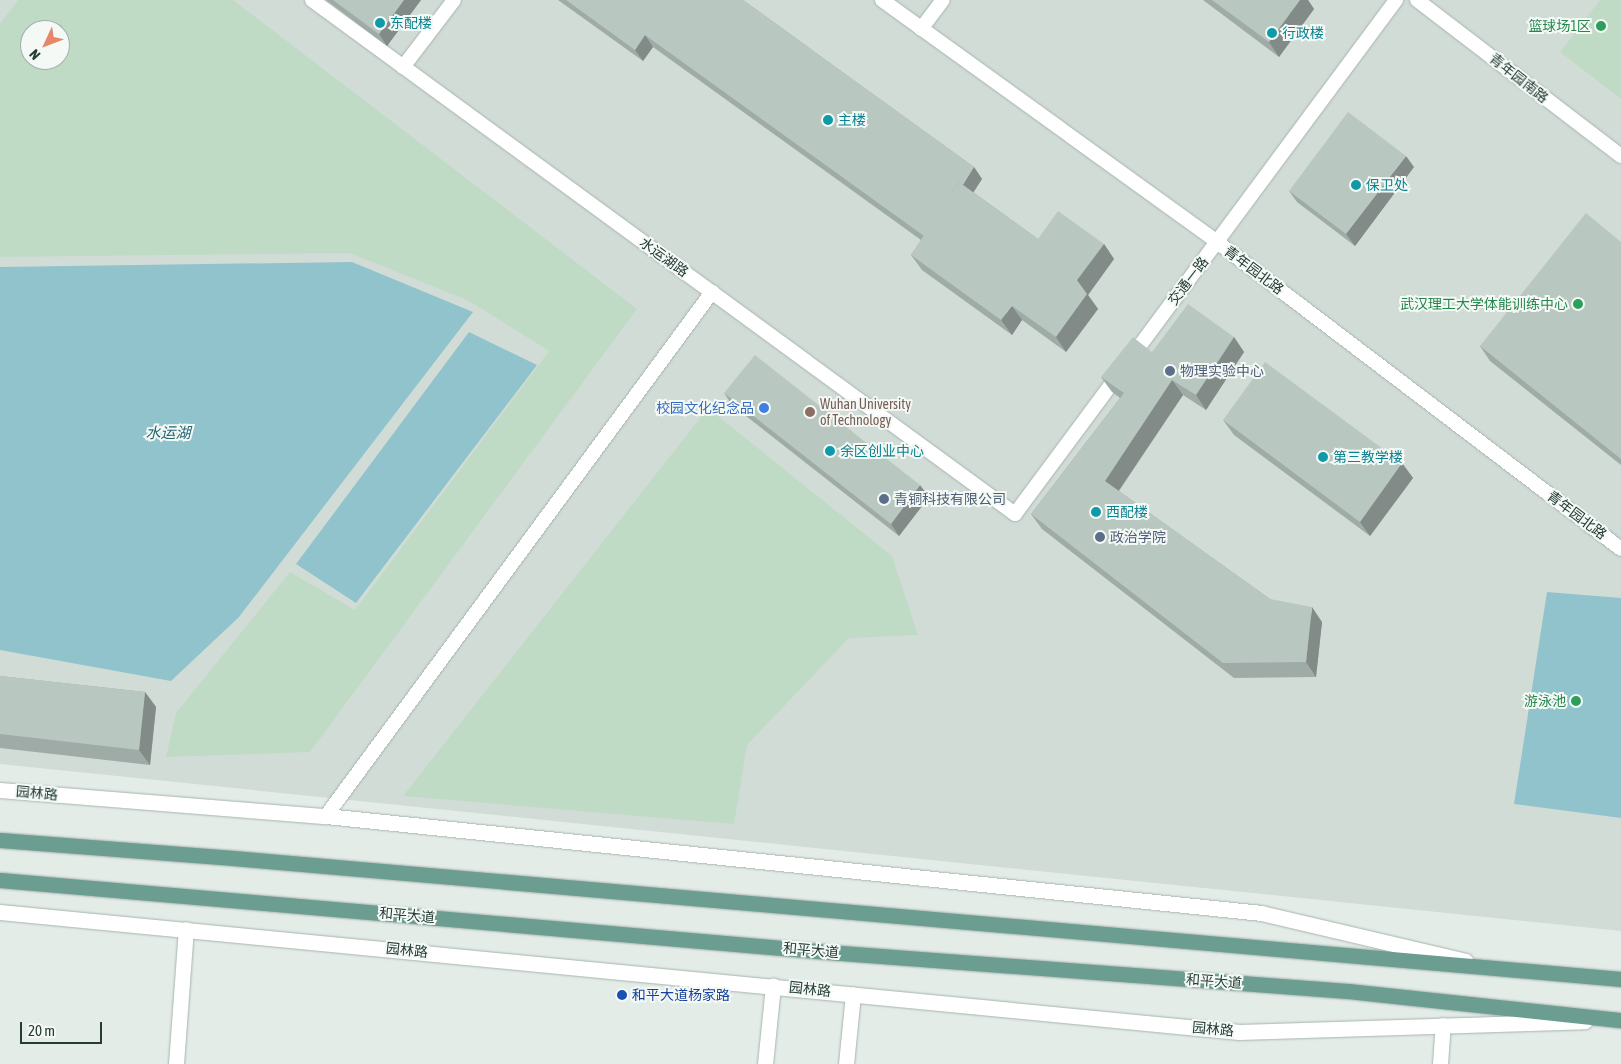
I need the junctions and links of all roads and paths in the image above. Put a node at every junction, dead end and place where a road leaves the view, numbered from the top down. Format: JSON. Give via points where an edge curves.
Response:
{"nodes":[{"id":1,"x":312,"y":0,"type":"edge"},
{"id":2,"x":454,"y":0,"type":"edge"},
{"id":3,"x":882,"y":0,"type":"edge"},
{"id":4,"x":943,"y":0,"type":"edge"},
{"id":5,"x":1396,"y":0,"type":"edge"},
{"id":6,"x":1417,"y":0,"type":"edge"},
{"id":7,"x":921,"y":29,"type":"junction"},
{"id":8,"x":403,"y":67,"type":"junction"},
{"id":9,"x":1621,"y":156,"type":"edge"},
{"id":10,"x":1217,"y":242,"type":"junction"},
{"id":11,"x":712,"y":292,"type":"junction"},
{"id":12,"x":1015,"y":514,"type":"joint"},
{"id":13,"x":1621,"y":549,"type":"edge"},
{"id":14,"x":0,"y":790,"type":"edge"},
{"id":15,"x":326,"y":816,"type":"junction"},
{"id":16,"x":0,"y":840,"type":"edge"},
{"id":17,"x":0,"y":880,"type":"edge"},
{"id":18,"x":0,"y":912,"type":"edge"},
{"id":19,"x":186,"y":929,"type":"junction"},
{"id":20,"x":1501,"y":969,"type":"junction"},
{"id":21,"x":1621,"y":979,"type":"edge"},
{"id":22,"x":773,"y":986,"type":"junction"},
{"id":23,"x":854,"y":994,"type":"junction"},
{"id":24,"x":1621,"y":1020,"type":"edge"},
{"id":25,"x":1443,"y":1025,"type":"junction"},
{"id":26,"x":176,"y":1064,"type":"edge"},
{"id":27,"x":766,"y":1064,"type":"edge"},
{"id":28,"x":846,"y":1064,"type":"edge"},
{"id":29,"x":1440,"y":1064,"type":"edge"}],
"edges":[{"from":1,"to":8,"type":"lane","name":"水运湖路"},
{"from":2,"to":8,"type":"lane"},
{"from":3,"to":7,"type":"lane","name":"青年园北路"},
{"from":4,"to":7,"type":"lane"},
{"from":5,"to":10,"type":"lane","name":"交通一路"},
{"from":6,"to":9,"type":"lane","name":"青年园南路"},
{"from":7,"to":10,"type":"lane","name":"青年园北路"},
{"from":8,"to":11,"type":"lane","name":"水运湖路"},
{"from":10,"to":12,"type":"lane","name":"交通一路"},
{"from":10,"to":13,"type":"lane","name":"青年园北路"},
{"from":11,"to":12,"type":"lane","name":"水运湖路"},
{"from":11,"to":15,"type":"lane"},
{"from":14,"to":15,"type":"main road","name":"园林路"},
{"from":15,"to":20,"type":"main road","name":"园林路","via":[[1260,913]]},
{"from":16,"to":20,"type":"main road"},
{"from":17,"to":24,"type":"main road","name":"和平大道","via":[[828,952],[1348,991]]},
{"from":18,"to":19,"type":"main road","name":"园林路"},
{"from":19,"to":22,"type":"main road","name":"园林路"},
{"from":19,"to":26,"type":"main road"},
{"from":20,"to":21,"type":"main road"},
{"from":22,"to":23,"type":"main road","name":"园林路"},
{"from":22,"to":27,"type":"main road"},
{"from":23,"to":25,"type":"main road","name":"园林路","via":[[1239,1032]]},
{"from":23,"to":28,"type":"main road"},
{"from":24,"to":25,"type":"main road","name":"园林路"},
{"from":25,"to":29,"type":"main road"}]}
